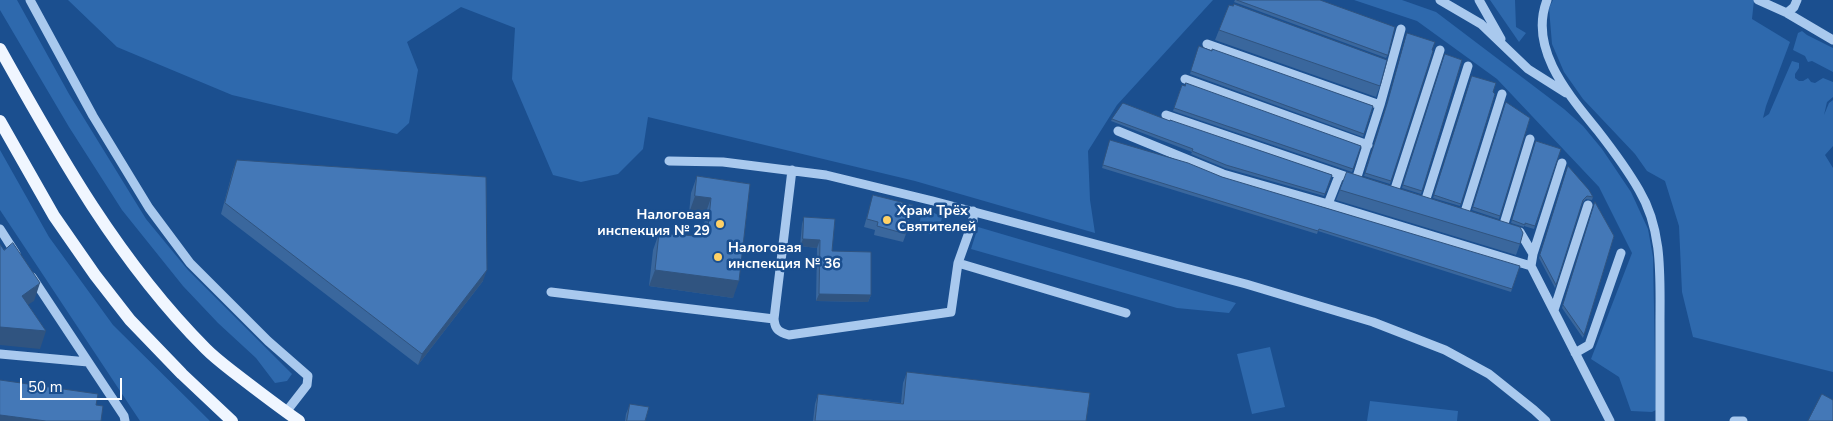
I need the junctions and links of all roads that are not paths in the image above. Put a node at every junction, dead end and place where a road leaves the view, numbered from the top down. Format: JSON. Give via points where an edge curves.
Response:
{"nodes":[{"id":1,"x":30,"y":0,"type":"edge"},
{"id":2,"x":1440,"y":0,"type":"edge"},
{"id":3,"x":1479,"y":0,"type":"edge"},
{"id":4,"x":1547,"y":0,"type":"edge"},
{"id":5,"x":1758,"y":0,"type":"edge"},
{"id":6,"x":1797,"y":0,"type":"edge"},
{"id":7,"x":1787,"y":13,"type":"junction"},
{"id":8,"x":1401,"y":29,"type":"dead end"},
{"id":9,"x":1833,"y":40,"type":"edge"},
{"id":10,"x":1207,"y":44,"type":"dead end"},
{"id":11,"x":1504,"y":45,"type":"junction"},
{"id":12,"x":0,"y":49,"type":"edge"},
{"id":13,"x":1440,"y":50,"type":"dead end"},
{"id":14,"x":1381,"y":63,"type":"edge"},
{"id":15,"x":1390,"y":66,"type":"junction"},
{"id":16,"x":1468,"y":66,"type":"dead end"},
{"id":17,"x":1185,"y":79,"type":"dead end"},
{"id":18,"x":1502,"y":94,"type":"dead end"},
{"id":19,"x":1568,"y":94,"type":"junction"},
{"id":20,"x":1380,"y":105,"type":"junction"},
{"id":21,"x":1166,"y":115,"type":"dead end"},
{"id":22,"x":0,"y":121,"type":"edge"},
{"id":23,"x":1118,"y":131,"type":"dead end"},
{"id":24,"x":1530,"y":138,"type":"dead end"},
{"id":25,"x":1368,"y":145,"type":"junction"},
{"id":26,"x":669,"y":160,"type":"dead end"},
{"id":27,"x":1562,"y":163,"type":"dead end"},
{"id":28,"x":792,"y":170,"type":"junction"},
{"id":29,"x":1339,"y":176,"type":"junction"},
{"id":30,"x":1356,"y":180,"type":"junction"},
{"id":31,"x":1366,"y":183,"type":"edge"},
{"id":32,"x":1384,"y":189,"type":"edge"},
{"id":33,"x":1425,"y":202,"type":"edge"},
{"id":34,"x":1328,"y":204,"type":"junction"},
{"id":35,"x":1588,"y":205,"type":"dead end"},
{"id":36,"x":973,"y":211,"type":"junction"},
{"id":37,"x":1464,"y":215,"type":"edge"},
{"id":38,"x":0,"y":229,"type":"edge"},
{"id":39,"x":1621,"y":253,"type":"dead end"},
{"id":40,"x":1533,"y":254,"type":"junction"},
{"id":41,"x":22,"y":262,"type":"edge"},
{"id":42,"x":958,"y":264,"type":"junction"},
{"id":43,"x":1531,"y":266,"type":"junction"},
{"id":44,"x":27,"y":270,"type":"edge"},
{"id":45,"x":551,"y":292,"type":"dead end"},
{"id":46,"x":1554,"y":310,"type":"junction"},
{"id":47,"x":1126,"y":313,"type":"dead end"},
{"id":48,"x":774,"y":319,"type":"junction"},
{"id":49,"x":1575,"y":353,"type":"junction"},
{"id":50,"x":0,"y":354,"type":"edge"},
{"id":51,"x":88,"y":362,"type":"junction"},
{"id":52,"x":286,"y":412,"type":"junction"},
{"id":53,"x":229,"y":419,"type":"edge"},
{"id":54,"x":125,"y":421,"type":"edge"},
{"id":55,"x":299,"y":421,"type":"edge"},
{"id":56,"x":1546,"y":421,"type":"edge"},
{"id":57,"x":1610,"y":421,"type":"edge"},
{"id":58,"x":1660,"y":421,"type":"edge"},
{"id":59,"x":1734,"y":421,"type":"edge"},
{"id":60,"x":1743,"y":421,"type":"edge"}],
"edges":[{"from":1,"to":52,"type":"street","via":[[93,116],[149,208],[190,263],[308,376],[307,385]]},
{"from":2,"to":11,"type":"street","via":[[1481,24]]},
{"from":3,"to":11,"type":"street"},
{"from":4,"to":19,"type":"street","via":[[1542,13],[1545,47]]},
{"from":5,"to":7,"type":"street"},
{"from":6,"to":7,"type":"street"},
{"from":7,"to":9,"type":"street"},
{"from":8,"to":15,"type":"street"},
{"from":10,"to":20,"type":"street"},
{"from":11,"to":19,"type":"street","via":[[1528,69]]},
{"from":12,"to":52,"type":"main road","via":[[83,193],[160,300],[207,350]]},
{"from":13,"to":32,"type":"street","via":[[1398,194]]},
{"from":14,"to":15,"type":"street"},
{"from":15,"to":20,"type":"street"},
{"from":16,"to":33,"type":"street"},
{"from":17,"to":25,"type":"street"},
{"from":18,"to":37,"type":"street"},
{"from":19,"to":58,"type":"street","via":[[1618,158],[1651,213],[1660,271]]},
{"from":20,"to":25,"type":"street"},
{"from":21,"to":29,"type":"street"},
{"from":22,"to":53,"type":"main road","via":[[54,216],[130,320]]},
{"from":23,"to":34,"type":"street","via":[[1223,174]]},
{"from":24,"to":40,"type":"street","via":[[1499,226],[1520,232]]},
{"from":25,"to":30,"type":"street"},
{"from":26,"to":28,"type":"street"},
{"from":27,"to":40,"type":"street"},
{"from":28,"to":36,"type":"street","via":[[826,174]]},
{"from":28,"to":48,"type":"street"},
{"from":29,"to":30,"type":"street"},
{"from":29,"to":34,"type":"street"},
{"from":30,"to":31,"type":"street"},
{"from":34,"to":43,"type":"street"},
{"from":35,"to":46,"type":"street"},
{"from":36,"to":42,"type":"street","via":[[973,221]]},
{"from":36,"to":56,"type":"street","via":[[1246,284],[1373,322],[1445,350],[1489,374]]},
{"from":38,"to":41,"type":"street"},
{"from":39,"to":49,"type":"street","via":[[1589,345]]},
{"from":40,"to":43,"type":"street"},
{"from":42,"to":47,"type":"street"},
{"from":42,"to":48,"type":"street","via":[[951,312],[789,335],[780,333]]},
{"from":43,"to":46,"type":"street"},
{"from":44,"to":51,"type":"street"},
{"from":45,"to":48,"type":"street"},
{"from":46,"to":49,"type":"street"},
{"from":49,"to":57,"type":"street"},
{"from":50,"to":51,"type":"street"},
{"from":51,"to":54,"type":"street"},
{"from":52,"to":55,"type":"main road"},
{"from":59,"to":60,"type":"street"}]}
